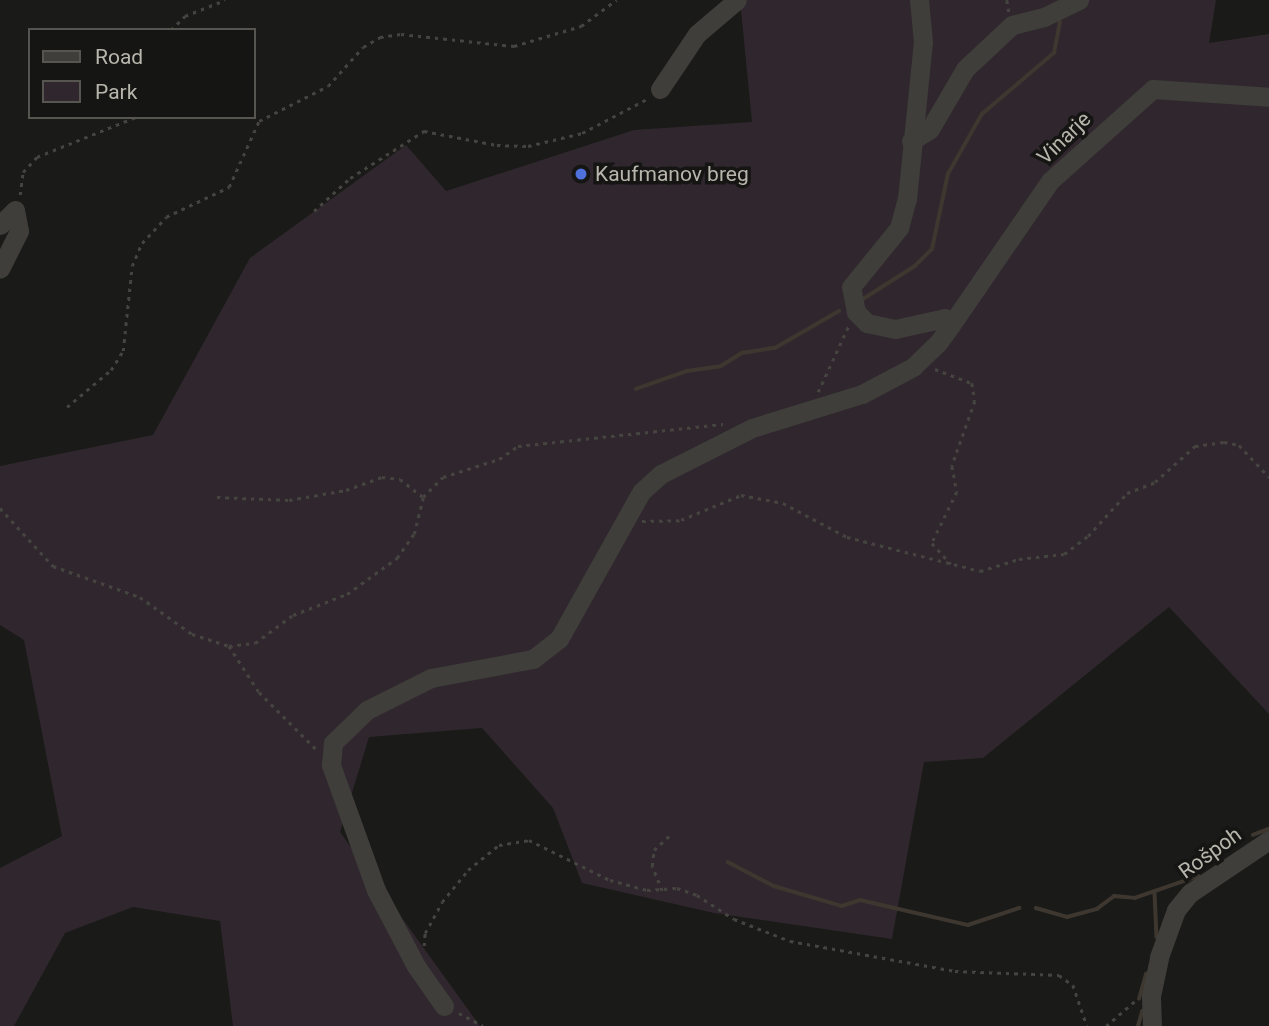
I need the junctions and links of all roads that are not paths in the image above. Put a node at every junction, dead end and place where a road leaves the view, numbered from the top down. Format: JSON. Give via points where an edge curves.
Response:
{"nodes":[{"id":1,"x":737,"y":0,"type":"edge"},
{"id":2,"x":919,"y":0,"type":"edge"},
{"id":3,"x":1079,"y":0,"type":"edge"},
{"id":4,"x":660,"y":89,"type":"road end"},
{"id":5,"x":1269,"y":97,"type":"edge"},
{"id":6,"x":911,"y":141,"type":"junction"},
{"id":7,"x":0,"y":225,"type":"edge"},
{"id":8,"x":0,"y":269,"type":"edge"},
{"id":9,"x":951,"y":325,"type":"junction"},
{"id":10,"x":1269,"y":840,"type":"edge"},
{"id":11,"x":448,"y":1008,"type":"road end"},
{"id":12,"x":1153,"y":1026,"type":"edge"}],
"edges":[{"from":1,"to":4,"type":"street","via":[[697,34]]},
{"from":2,"to":6,"type":"street","via":[[923,42]]},
{"from":3,"to":6,"type":"street","via":[[1044,17],[1012,25],[965,69],[930,129]]},
{"from":5,"to":9,"type":"street","name":"Vinarje","via":[[1153,89],[1050,181]]},
{"from":6,"to":9,"type":"street","via":[[907,199],[899,228],[851,287],[856,312],[867,323],[895,329],[945,317]]},
{"from":7,"to":8,"type":"street","via":[[15,210],[19,231]]},
{"from":9,"to":11,"type":"street","name":"Vinarje","via":[[913,367],[862,394],[752,428],[661,474],[641,492],[559,639],[533,659],[431,678],[367,710],[333,743],[331,765],[376,890],[416,966]]},
{"from":10,"to":12,"type":"street","name":"Rošpoh","via":[[1190,893],[1176,910],[1166,929],[1151,996]]}]}
